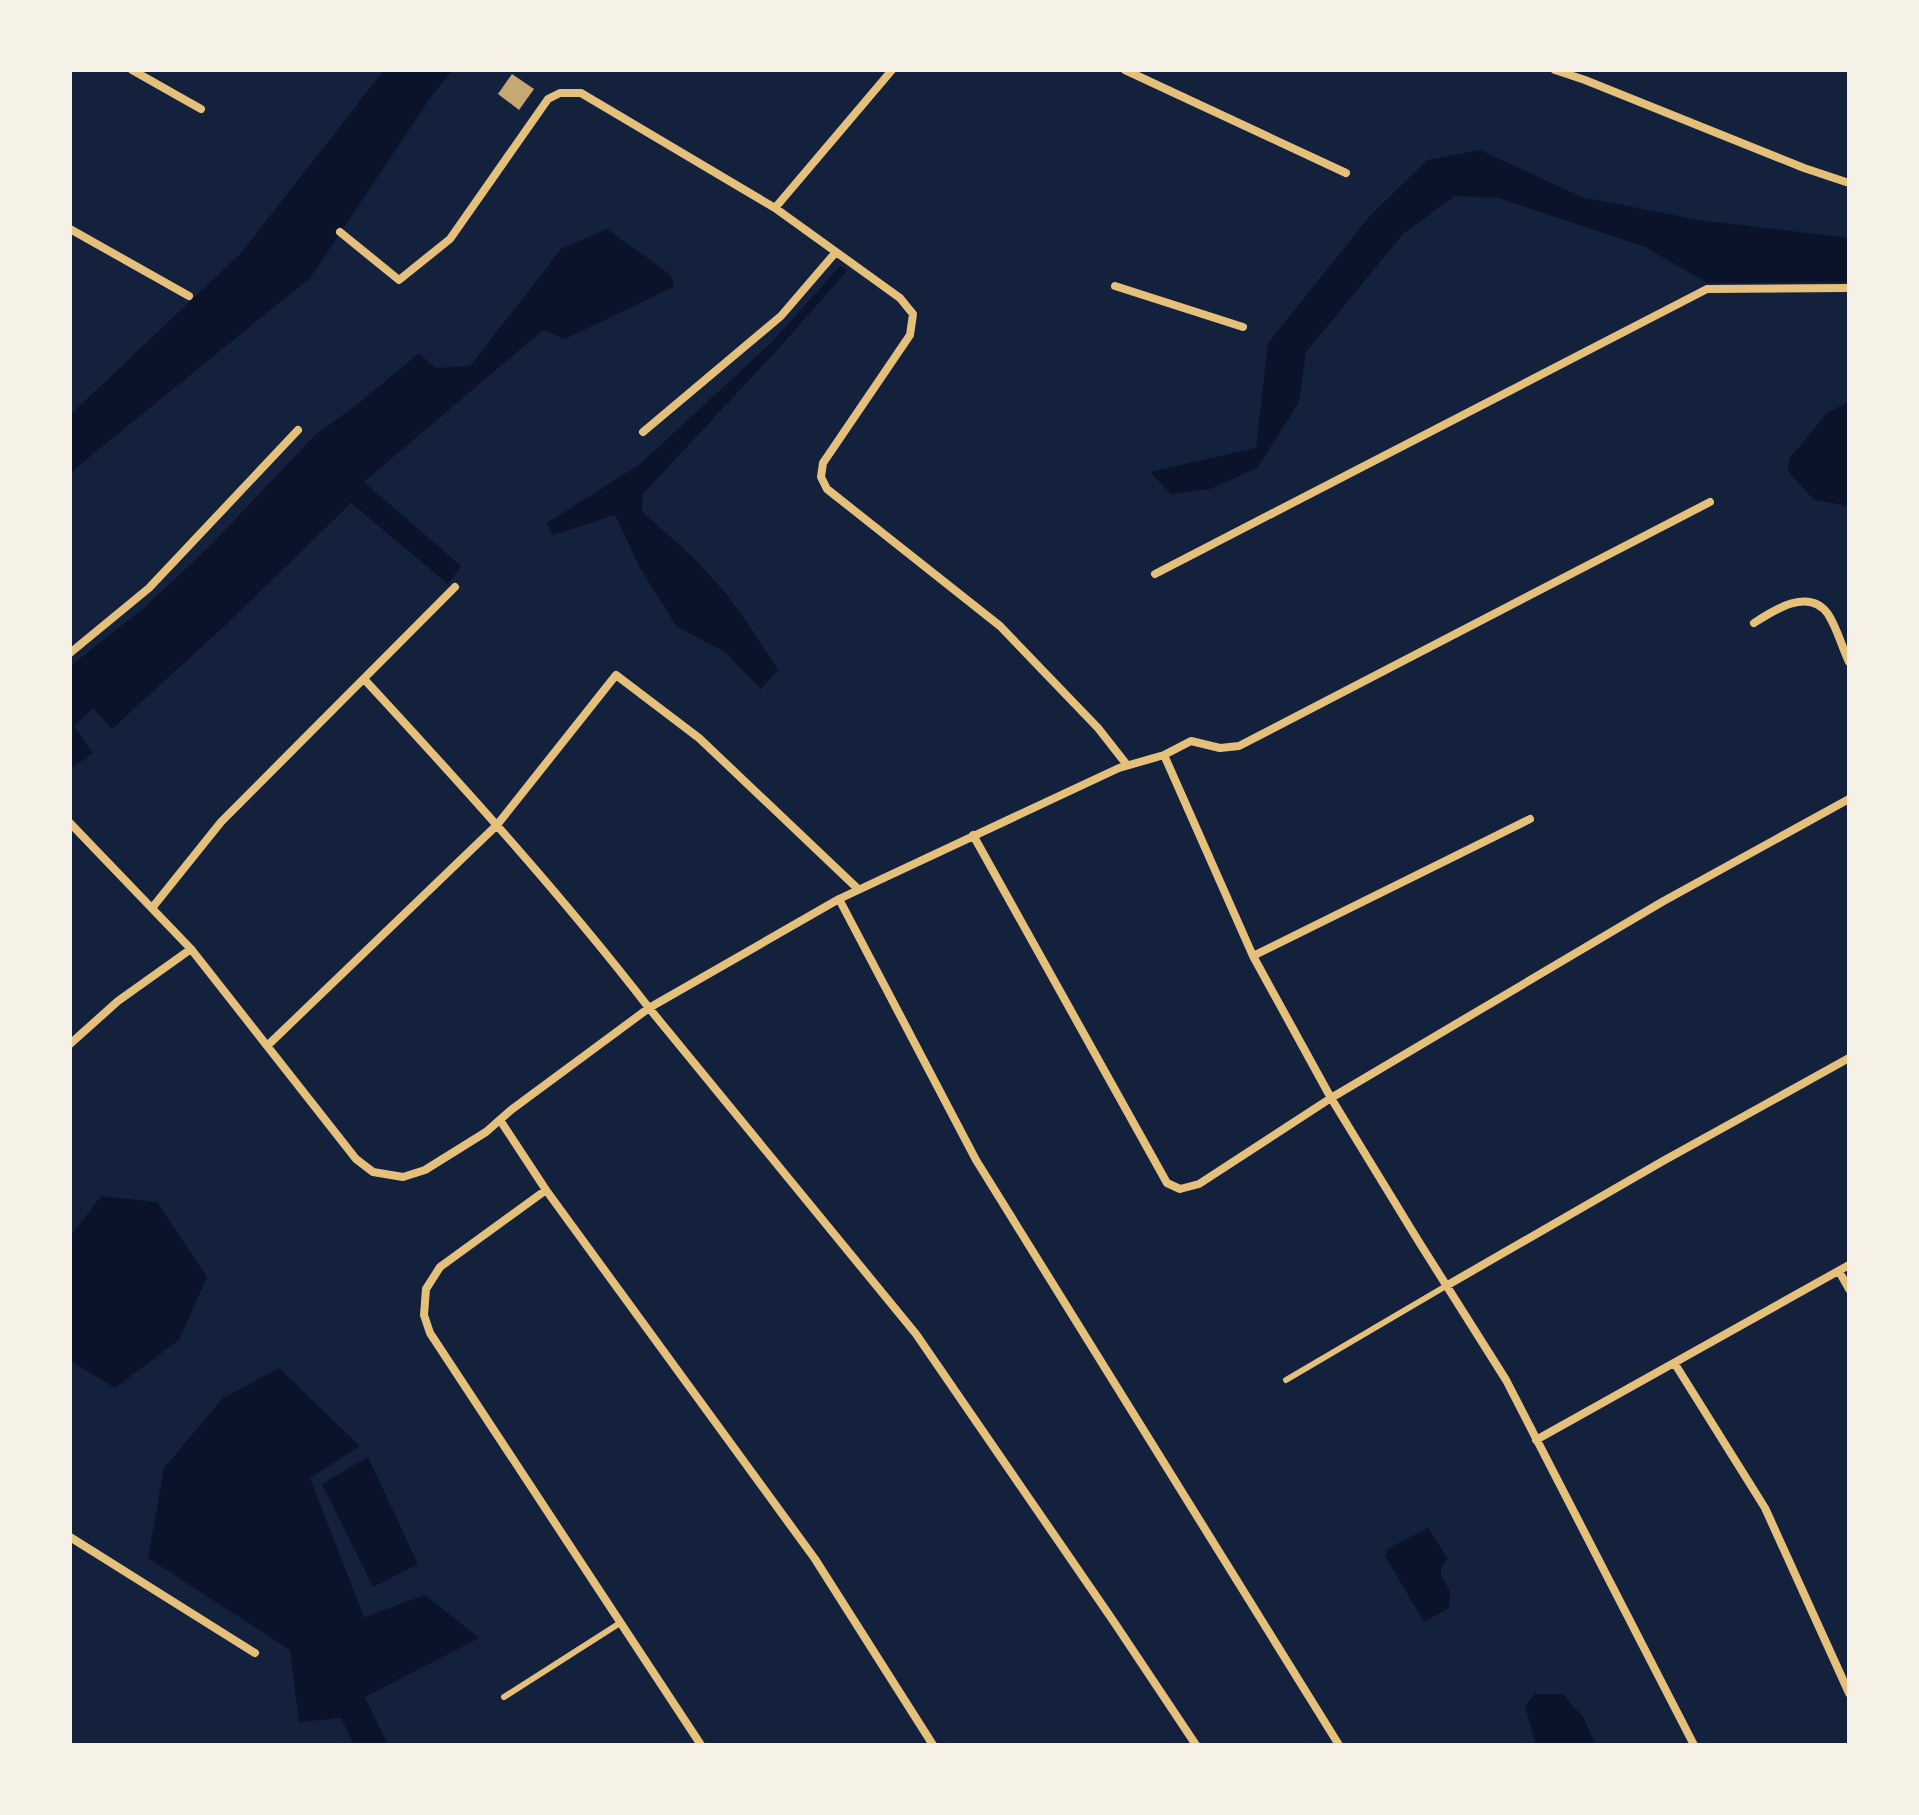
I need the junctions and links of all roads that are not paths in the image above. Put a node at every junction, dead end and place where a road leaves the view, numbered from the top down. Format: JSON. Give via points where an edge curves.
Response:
{"nodes":[{"id":1,"x":132,"y":70,"type":"edge"},
{"id":2,"x":1125,"y":70,"type":"edge"},
{"id":3,"x":1555,"y":70,"type":"edge"},
{"id":4,"x":889,"y":71,"type":"edge"},
{"id":5,"x":201,"y":109,"type":"dead end"},
{"id":6,"x":1346,"y":173,"type":"dead end"},
{"id":7,"x":1849,"y":183,"type":"edge"},
{"id":8,"x":775,"y":208,"type":"junction"},
{"id":9,"x":70,"y":229,"type":"edge"},
{"id":10,"x":340,"y":232,"type":"dead end"},
{"id":11,"x":836,"y":252,"type":"junction"},
{"id":12,"x":1115,"y":286,"type":"dead end"},
{"id":13,"x":1849,"y":288,"type":"edge"},
{"id":14,"x":189,"y":296,"type":"dead end"},
{"id":15,"x":1243,"y":327,"type":"dead end"},
{"id":16,"x":298,"y":430,"type":"dead end"},
{"id":17,"x":643,"y":432,"type":"dead end"},
{"id":18,"x":1710,"y":502,"type":"dead end"},
{"id":19,"x":1155,"y":574,"type":"dead end"},
{"id":20,"x":455,"y":587,"type":"dead end"},
{"id":21,"x":1754,"y":623,"type":"dead end"},
{"id":22,"x":70,"y":653,"type":"edge"},
{"id":23,"x":1849,"y":662,"type":"edge"},
{"id":24,"x":364,"y":679,"type":"junction"},
{"id":25,"x":1164,"y":755,"type":"junction"},
{"id":26,"x":1127,"y":765,"type":"junction"},
{"id":27,"x":1849,"y":799,"type":"edge"},
{"id":28,"x":1530,"y":819,"type":"dead end"},
{"id":29,"x":70,"y":823,"type":"edge"},
{"id":30,"x":497,"y":825,"type":"junction"},
{"id":31,"x":973,"y":835,"type":"junction"},
{"id":32,"x":858,"y":889,"type":"junction"},
{"id":33,"x":839,"y":899,"type":"junction"},
{"id":34,"x":152,"y":908,"type":"junction"},
{"id":35,"x":191,"y":949,"type":"junction"},
{"id":36,"x":1253,"y":956,"type":"junction"},
{"id":37,"x":649,"y":1008,"type":"junction"},
{"id":38,"x":70,"y":1044,"type":"edge"},
{"id":39,"x":267,"y":1046,"type":"junction"},
{"id":40,"x":1849,"y":1058,"type":"edge"},
{"id":41,"x":1331,"y":1098,"type":"junction"},
{"id":42,"x":500,"y":1120,"type":"junction"},
{"id":43,"x":546,"y":1190,"type":"junction"},
{"id":44,"x":1849,"y":1265,"type":"edge"},
{"id":45,"x":1839,"y":1271,"type":"junction"},
{"id":46,"x":1446,"y":1286,"type":"junction"},
{"id":47,"x":1849,"y":1289,"type":"edge"},
{"id":48,"x":1675,"y":1364,"type":"junction"},
{"id":49,"x":1286,"y":1380,"type":"dead end"},
{"id":50,"x":1536,"y":1440,"type":"junction"},
{"id":51,"x":70,"y":1537,"type":"edge"},
{"id":52,"x":620,"y":1623,"type":"junction"},
{"id":53,"x":255,"y":1653,"type":"dead end"},
{"id":54,"x":1849,"y":1693,"type":"edge"},
{"id":55,"x":504,"y":1697,"type":"dead end"},
{"id":56,"x":701,"y":1745,"type":"edge"},
{"id":57,"x":933,"y":1745,"type":"edge"},
{"id":58,"x":1196,"y":1745,"type":"edge"},
{"id":59,"x":1339,"y":1745,"type":"edge"},
{"id":60,"x":1694,"y":1745,"type":"edge"}],
"edges":[{"from":1,"to":5,"type":"street"},
{"from":2,"to":6,"type":"street"},
{"from":3,"to":7,"type":"street"},
{"from":4,"to":8,"type":"street"},
{"from":8,"to":10,"type":"street","via":[[581,93],[560,93],[548,99],[450,239],[399,280]]},
{"from":8,"to":11,"type":"street"},
{"from":9,"to":14,"type":"street"},
{"from":11,"to":17,"type":"street","via":[[781,316]]},
{"from":11,"to":26,"type":"street","via":[[900,298],[913,314],[910,335],[823,463],[821,477],[827,489],[1000,626]]},
{"from":12,"to":15,"type":"street"},
{"from":13,"to":19,"type":"street","via":[[1707,289]]},
{"from":16,"to":22,"type":"street","via":[[149,588]]},
{"from":18,"to":25,"type":"street","via":[[1239,746],[1191,741]]},
{"from":20,"to":24,"type":"street"},
{"from":21,"to":23,"type":"street","via":[[1776,609],[1815,602],[1827,613]]},
{"from":24,"to":30,"type":"street"},
{"from":24,"to":34,"type":"street","via":[[221,822]]},
{"from":25,"to":26,"type":"street"},
{"from":25,"to":36,"type":"street"},
{"from":26,"to":31,"type":"street"},
{"from":27,"to":41,"type":"street","via":[[1662,902]]},
{"from":28,"to":36,"type":"street"},
{"from":29,"to":34,"type":"street"},
{"from":30,"to":32,"type":"street","via":[[616,675],[699,738]]},
{"from":30,"to":37,"type":"street"},
{"from":30,"to":39,"type":"street"},
{"from":31,"to":32,"type":"street"},
{"from":31,"to":41,"type":"street","via":[[1167,1183],[1180,1189],[1199,1184]]},
{"from":32,"to":33,"type":"street"},
{"from":33,"to":37,"type":"street"},
{"from":33,"to":59,"type":"street","via":[[976,1160]]},
{"from":34,"to":35,"type":"street"},
{"from":35,"to":38,"type":"street","via":[[118,1001]]},
{"from":35,"to":39,"type":"street"},
{"from":36,"to":41,"type":"street"},
{"from":37,"to":42,"type":"street"},
{"from":37,"to":58,"type":"street","via":[[916,1334]]},
{"from":39,"to":42,"type":"street","via":[[356,1159],[373,1172],[403,1177],[425,1170]]},
{"from":40,"to":46,"type":"street"},
{"from":41,"to":46,"type":"street"},
{"from":42,"to":43,"type":"street"},
{"from":43,"to":52,"type":"street","via":[[440,1267],[426,1289],[424,1315],[430,1333]]},
{"from":43,"to":57,"type":"street","via":[[815,1559]]},
{"from":44,"to":45,"type":"street"},
{"from":45,"to":47,"type":"street"},
{"from":45,"to":48,"type":"street"},
{"from":46,"to":49,"type":"lane"},
{"from":46,"to":50,"type":"street","via":[[1506,1380]]},
{"from":48,"to":50,"type":"street"},
{"from":48,"to":54,"type":"street","via":[[1765,1508]]},
{"from":50,"to":60,"type":"street"},
{"from":51,"to":53,"type":"street"},
{"from":52,"to":55,"type":"lane"},
{"from":52,"to":56,"type":"street"}]}
